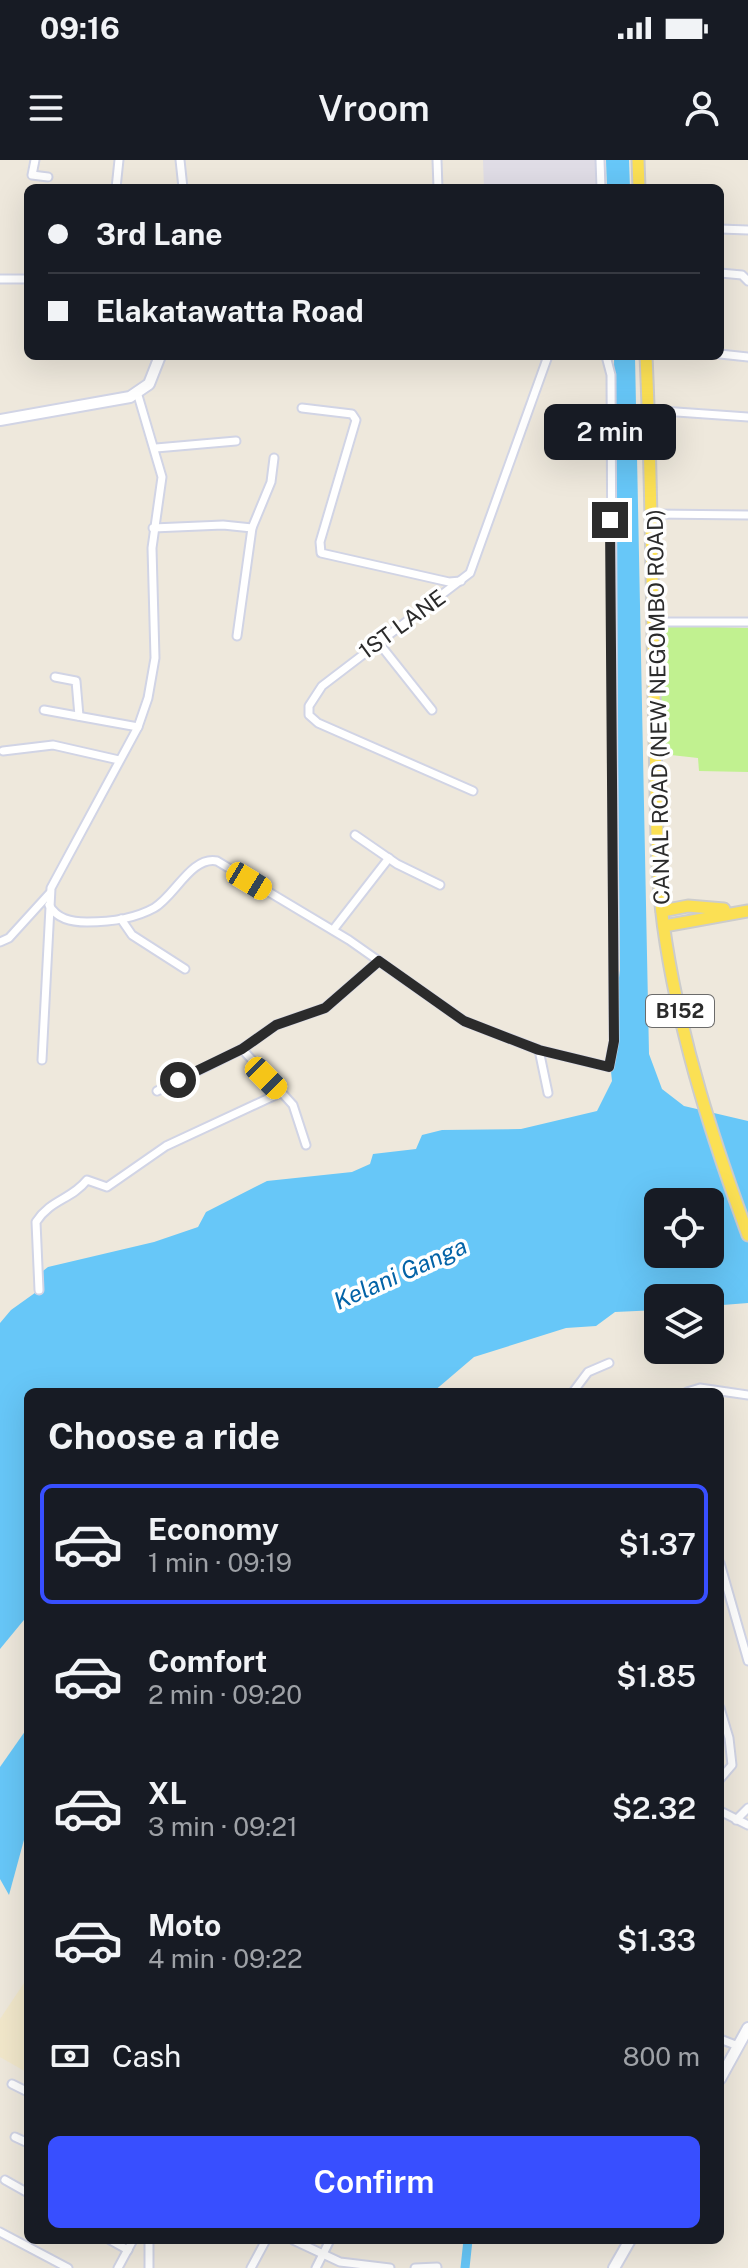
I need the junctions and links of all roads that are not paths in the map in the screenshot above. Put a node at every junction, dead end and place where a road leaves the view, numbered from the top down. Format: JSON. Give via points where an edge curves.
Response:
{"nodes":[{"id":1,"x":35,"y":160,"type":"edge"},
{"id":2,"x":119,"y":160,"type":"edge"},
{"id":3,"x":180,"y":160,"type":"edge"},
{"id":4,"x":437,"y":160,"type":"edge"},
{"id":5,"x":600,"y":160,"type":"edge"},
{"id":6,"x":638,"y":160,"type":"edge"},
{"id":7,"x":48,"y":177,"type":"dead end"},
{"id":8,"x":116,"y":184,"type":"edge"},
{"id":9,"x":183,"y":184,"type":"edge"},
{"id":10,"x":438,"y":184,"type":"edge"},
{"id":11,"x":601,"y":184,"type":"edge"},
{"id":12,"x":639,"y":184,"type":"edge"},
{"id":13,"x":724,"y":229,"type":"edge"},
{"id":14,"x":748,"y":230,"type":"edge"},
{"id":15,"x":724,"y":273,"type":"edge"},
{"id":16,"x":0,"y":279,"type":"edge"},
{"id":17,"x":24,"y":279,"type":"edge"},
{"id":18,"x":748,"y":281,"type":"edge"},
{"id":19,"x":724,"y":354,"type":"edge"},
{"id":20,"x":748,"y":357,"type":"edge"},
{"id":21,"x":158,"y":360,"type":"edge"},
{"id":22,"x":547,"y":360,"type":"edge"},
{"id":23,"x":607,"y":360,"type":"edge"},
{"id":24,"x":646,"y":360,"type":"edge"},
{"id":25,"x":137,"y":392,"type":"junction"},
{"id":26,"x":302,"y":408,"type":"dead end"},
{"id":27,"x":648,"y":410,"type":"junction"},
{"id":28,"x":748,"y":417,"type":"edge"},
{"id":29,"x":0,"y":420,"type":"edge"},
{"id":30,"x":236,"y":441,"type":"dead end"},
{"id":31,"x":156,"y":448,"type":"junction"},
{"id":32,"x":274,"y":458,"type":"dead end"},
{"id":33,"x":653,"y":514,"type":"junction"},
{"id":34,"x":748,"y":515,"type":"edge"},
{"id":35,"x":153,"y":528,"type":"junction"},
{"id":36,"x":252,"y":528,"type":"junction"},
{"id":37,"x":462,"y":581,"type":"junction"},
{"id":38,"x":652,"y":622,"type":"junction"},
{"id":39,"x":748,"y":622,"type":"edge"},
{"id":40,"x":237,"y":636,"type":"dead end"},
{"id":41,"x":378,"y":642,"type":"junction"},
{"id":42,"x":55,"y":677,"type":"dead end"},
{"id":43,"x":44,"y":710,"type":"dead end"},
{"id":44,"x":432,"y":710,"type":"dead end"},
{"id":45,"x":79,"y":716,"type":"junction"},
{"id":46,"x":138,"y":727,"type":"junction"},
{"id":47,"x":3,"y":751,"type":"dead end"},
{"id":48,"x":119,"y":760,"type":"junction"},
{"id":49,"x":473,"y":791,"type":"dead end"},
{"id":50,"x":355,"y":835,"type":"dead end"},
{"id":51,"x":389,"y":858,"type":"junction"},
{"id":52,"x":440,"y":885,"type":"dead end"},
{"id":53,"x":50,"y":894,"type":"junction"},
{"id":54,"x":49,"y":905,"type":"junction"},
{"id":55,"x":662,"y":911,"type":"junction"},
{"id":56,"x":746,"y":911,"type":"edge"},
{"id":57,"x":121,"y":919,"type":"junction"},
{"id":58,"x":664,"y":926,"type":"junction"},
{"id":59,"x":333,"y":930,"type":"junction"},
{"id":60,"x":0,"y":942,"type":"edge"},
{"id":61,"x":379,"y":961,"type":"junction"},
{"id":62,"x":185,"y":969,"type":"dead end"},
{"id":63,"x":242,"y":1049,"type":"junction"},
{"id":64,"x":539,"y":1050,"type":"junction"},
{"id":65,"x":42,"y":1060,"type":"dead end"},
{"id":66,"x":157,"y":1091,"type":"dead end"},
{"id":67,"x":280,"y":1093,"type":"junction"},
{"id":68,"x":548,"y":1093,"type":"dead end"},
{"id":69,"x":306,"y":1145,"type":"dead end"},
{"id":70,"x":748,"y":1235,"type":"edge"},
{"id":71,"x":39,"y":1290,"type":"dead end"},
{"id":72,"x":609,"y":1363,"type":"dead end"},
{"id":73,"x":576,"y":1388,"type":"edge"},
{"id":74,"x":724,"y":1392,"type":"edge"},
{"id":75,"x":748,"y":1395,"type":"edge"},
{"id":76,"x":724,"y":1577,"type":"edge"},
{"id":77,"x":748,"y":1661,"type":"edge"},
{"id":78,"x":724,"y":1721,"type":"edge"},
{"id":79,"x":724,"y":1774,"type":"edge"},
{"id":80,"x":748,"y":1808,"type":"edge"},
{"id":81,"x":724,"y":1813,"type":"edge"},
{"id":82,"x":736,"y":1820,"type":"junction"},
{"id":83,"x":748,"y":1825,"type":"edge"},
{"id":84,"x":748,"y":2028,"type":"edge"},
{"id":85,"x":724,"y":2041,"type":"edge"},
{"id":86,"x":738,"y":2046,"type":"junction"},
{"id":87,"x":724,"y":2072,"type":"edge"},
{"id":88,"x":12,"y":2084,"type":"dead end"},
{"id":89,"x":24,"y":2090,"type":"edge"},
{"id":90,"x":15,"y":2137,"type":"dead end"},
{"id":91,"x":24,"y":2141,"type":"edge"},
{"id":92,"x":5,"y":2180,"type":"dead end"},
{"id":93,"x":24,"y":2191,"type":"edge"},
{"id":94,"x":0,"y":2232,"type":"edge"},
{"id":95,"x":117,"y":2244,"type":"edge"},
{"id":96,"x":131,"y":2244,"type":"edge"},
{"id":97,"x":149,"y":2244,"type":"edge"},
{"id":98,"x":264,"y":2244,"type":"edge"},
{"id":99,"x":300,"y":2244,"type":"edge"},
{"id":100,"x":328,"y":2244,"type":"edge"},
{"id":101,"x":628,"y":2244,"type":"edge"},
{"id":102,"x":128,"y":2250,"type":"junction"},
{"id":103,"x":322,"y":2256,"type":"junction"},
{"id":104,"x":437,"y":2267,"type":"edge"},
{"id":105,"x":68,"y":2268,"type":"edge"},
{"id":106,"x":118,"y":2268,"type":"edge"},
{"id":107,"x":149,"y":2268,"type":"edge"},
{"id":108,"x":251,"y":2268,"type":"edge"},
{"id":109,"x":316,"y":2268,"type":"edge"},
{"id":110,"x":390,"y":2268,"type":"edge"},
{"id":111,"x":415,"y":2268,"type":"edge"},
{"id":112,"x":614,"y":2268,"type":"edge"}],
"edges":[{"from":1,"to":7,"type":"street","via":[[32,175]]},
{"from":2,"to":8,"type":"street"},
{"from":3,"to":9,"type":"street"},
{"from":4,"to":10,"type":"street"},
{"from":5,"to":11,"type":"street"},
{"from":6,"to":12,"type":"main road"},
{"from":13,"to":14,"type":"street"},
{"from":15,"to":18,"type":"street"},
{"from":16,"to":17,"type":"street"},
{"from":19,"to":20,"type":"street"},
{"from":21,"to":25,"type":"street","via":[[149,384]]},
{"from":22,"to":37,"type":"street","name":"1ST LANE","via":[[476,559]]},
{"from":23,"to":64,"type":"street","via":[[614,1041],[609,1067]]},
{"from":24,"to":27,"type":"main road","name":"CANAL ROAD (NEW NEGOMBO ROAD)","number":"B152"},
{"from":25,"to":29,"type":"street","via":[[106,404]]},
{"from":25,"to":31,"type":"street"},
{"from":26,"to":37,"type":"street","via":[[352,414],[357,422],[321,553]]},
{"from":27,"to":28,"type":"street"},
{"from":27,"to":33,"type":"main road","name":"CANAL ROAD (NEW NEGOMBO ROAD)","number":"B152"},
{"from":30,"to":31,"type":"street"},
{"from":31,"to":35,"type":"street","via":[[162,477]]},
{"from":32,"to":36,"type":"street","via":[[271,482]]},
{"from":33,"to":34,"type":"street"},
{"from":33,"to":38,"type":"main road","name":"CANAL ROAD (NEW NEGOMBO ROAD)","number":"B152"},
{"from":35,"to":36,"type":"street"},
{"from":35,"to":46,"type":"street","via":[[156,647]]},
{"from":36,"to":40,"type":"street"},
{"from":37,"to":41,"type":"street","name":"1ST LANE"},
{"from":38,"to":39,"type":"street"},
{"from":38,"to":55,"type":"main road","name":"CANAL ROAD (NEW NEGOMBO ROAD)","number":"B152"},
{"from":41,"to":44,"type":"street"},
{"from":41,"to":49,"type":"street","name":"1ST LANE","via":[[322,686],[309,715]]},
{"from":42,"to":45,"type":"street","via":[[76,681]]},
{"from":43,"to":45,"type":"street"},
{"from":45,"to":46,"type":"street"},
{"from":46,"to":48,"type":"street"},
{"from":47,"to":48,"type":"street","via":[[53,745]]},
{"from":48,"to":53,"type":"street"},
{"from":50,"to":51,"type":"street"},
{"from":51,"to":52,"type":"street"},
{"from":51,"to":59,"type":"street"},
{"from":53,"to":54,"type":"street"},
{"from":53,"to":60,"type":"street"},
{"from":54,"to":57,"type":"street","via":[[59,917],[76,922]]},
{"from":54,"to":65,"type":"street"},
{"from":55,"to":56,"type":"main road","via":[[688,906]]},
{"from":55,"to":58,"type":"main road","name":"CANAL ROAD (NEW NEGOMBO ROAD)","number":"B152"},
{"from":56,"to":58,"type":"main road"},
{"from":57,"to":59,"type":"street","via":[[157,906],[200,863],[213,860]]},
{"from":57,"to":62,"type":"street","via":[[132,935]]},
{"from":58,"to":70,"type":"main road","name":"CANAL ROAD (NEW NEGOMBO ROAD)","number":"B152","via":[[684,1037]]},
{"from":59,"to":61,"type":"street"},
{"from":61,"to":63,"type":"street","via":[[325,1008],[276,1025]]},
{"from":61,"to":64,"type":"street","via":[[464,1021]]},
{"from":63,"to":66,"type":"street"},
{"from":63,"to":67,"type":"street"},
{"from":64,"to":68,"type":"street"},
{"from":67,"to":69,"type":"street","via":[[296,1111]]},
{"from":67,"to":71,"type":"street","via":[[166,1146],[107,1187],[87,1180],[74,1195],[59,1199],[36,1222]]},
{"from":72,"to":73,"type":"street","via":[[588,1372]]},
{"from":74,"to":75,"type":"street"},
{"from":76,"to":77,"type":"street"},
{"from":78,"to":79,"type":"street","via":[[732,1765]]},
{"from":80,"to":82,"type":"street"},
{"from":81,"to":82,"type":"street"},
{"from":82,"to":83,"type":"street"},
{"from":84,"to":86,"type":"street"},
{"from":85,"to":86,"type":"street"},
{"from":86,"to":87,"type":"street"},
{"from":88,"to":89,"type":"street"},
{"from":90,"to":91,"type":"street"},
{"from":92,"to":93,"type":"street"},
{"from":94,"to":105,"type":"street"},
{"from":95,"to":102,"type":"street"},
{"from":96,"to":102,"type":"street"},
{"from":97,"to":107,"type":"street"},
{"from":98,"to":108,"type":"street"},
{"from":99,"to":103,"type":"street"},
{"from":100,"to":103,"type":"street"},
{"from":101,"to":112,"type":"street"},
{"from":102,"to":106,"type":"street"},
{"from":103,"to":109,"type":"street"},
{"from":103,"to":110,"type":"street"},
{"from":104,"to":111,"type":"street"}]}
